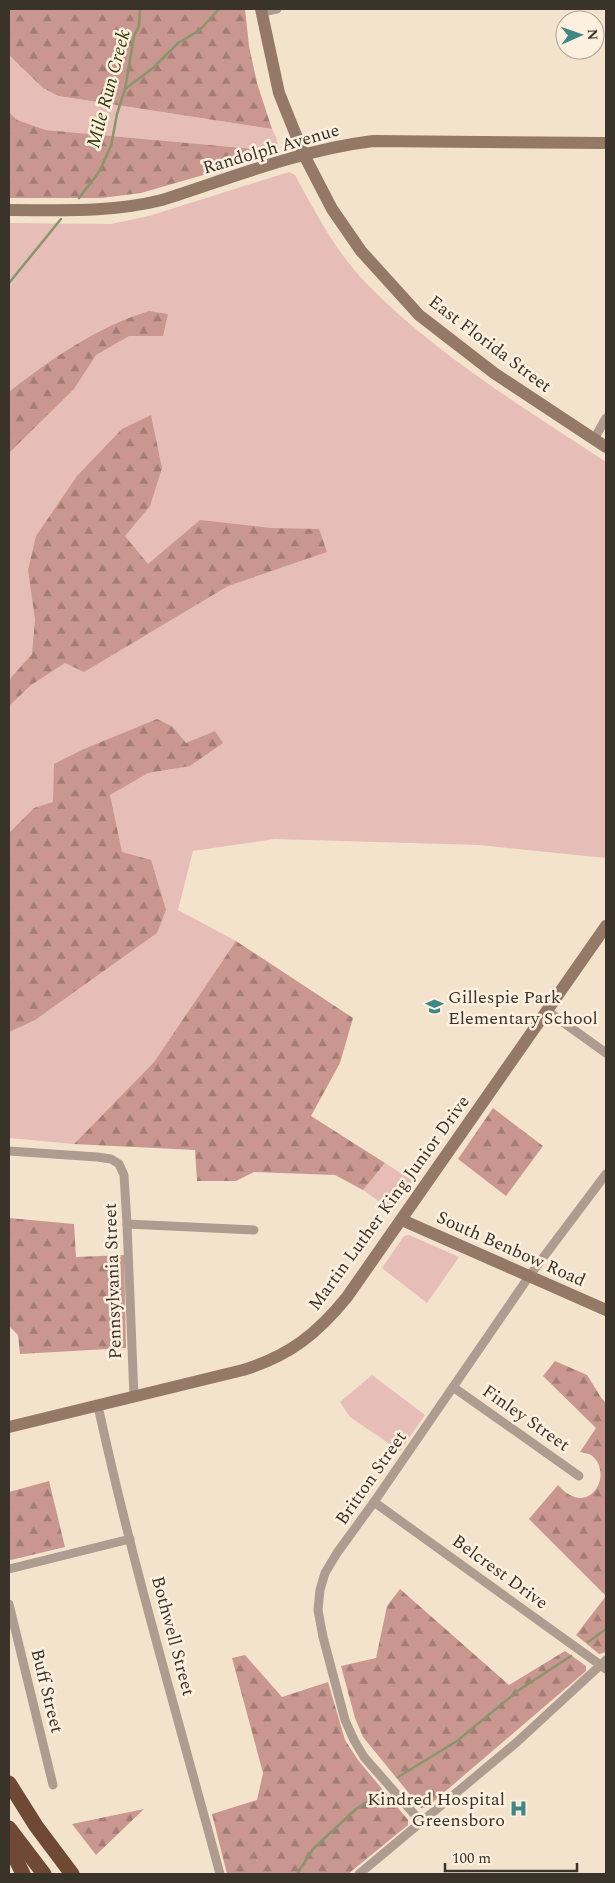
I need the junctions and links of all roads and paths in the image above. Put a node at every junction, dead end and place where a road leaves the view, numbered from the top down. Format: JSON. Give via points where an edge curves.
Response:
{"nodes":[{"id":1,"x":278,"y":9,"type":"edge"},
{"id":2,"x":262,"y":10,"type":"edge"},
{"id":3,"x":606,"y":143,"type":"edge"},
{"id":4,"x":304,"y":154,"type":"junction"},
{"id":5,"x":9,"y":210,"type":"edge"},
{"id":6,"x":606,"y":418,"type":"edge"},
{"id":7,"x":594,"y":440,"type":"junction"},
{"id":8,"x":606,"y":447,"type":"edge"},
{"id":9,"x":606,"y":926,"type":"edge"},
{"id":10,"x":546,"y":1010,"type":"junction"},
{"id":11,"x":606,"y":1053,"type":"edge"},
{"id":12,"x":9,"y":1150,"type":"edge"},
{"id":13,"x":606,"y":1174,"type":"edge"},
{"id":14,"x":402,"y":1220,"type":"junction"},
{"id":15,"x":127,"y":1224,"type":"junction"},
{"id":16,"x":254,"y":1230,"type":"dead end"},
{"id":17,"x":530,"y":1276,"type":"junction"},
{"id":18,"x":606,"y":1310,"type":"edge"},
{"id":19,"x":453,"y":1387,"type":"junction"},
{"id":20,"x":134,"y":1397,"type":"junction"},
{"id":21,"x":98,"y":1406,"type":"junction"},
{"id":22,"x":9,"y":1427,"type":"edge"},
{"id":23,"x":579,"y":1476,"type":"dead end"},
{"id":24,"x":374,"y":1502,"type":"junction"},
{"id":25,"x":130,"y":1539,"type":"junction"},
{"id":26,"x":9,"y":1569,"type":"edge"},
{"id":27,"x":9,"y":1604,"type":"edge"},
{"id":28,"x":604,"y":1665,"type":"edge"},
{"id":29,"x":9,"y":1783,"type":"edge"},
{"id":30,"x":53,"y":1785,"type":"dead end"},
{"id":31,"x":422,"y":1823,"type":"junction"},
{"id":32,"x":9,"y":1828,"type":"edge"},
{"id":33,"x":9,"y":1845,"type":"edge"},
{"id":34,"x":24,"y":1874,"type":"edge"},
{"id":35,"x":44,"y":1874,"type":"edge"},
{"id":36,"x":72,"y":1874,"type":"edge"},
{"id":37,"x":220,"y":1874,"type":"edge"},
{"id":38,"x":359,"y":1874,"type":"edge"}],
"edges":[{"from":1,"to":2,"type":"street"},
{"from":2,"to":4,"type":"main road","name":"East Florida Street","via":[[280,93]]},
{"from":3,"to":4,"type":"main road","name":"Randolph Avenue","via":[[373,141]]},
{"from":4,"to":5,"type":"main road","name":"Randolph Avenue","via":[[140,206],[90,211]]},
{"from":4,"to":7,"type":"main road","name":"East Florida Street","via":[[332,209],[361,251],[419,315],[494,373]]},
{"from":6,"to":7,"type":"street"},
{"from":7,"to":8,"type":"main road","name":"East Florida Street"},
{"from":9,"to":10,"type":"main road","name":"Martin Luther King Junior Drive"},
{"from":10,"to":11,"type":"street"},
{"from":10,"to":14,"type":"main road","name":"Martin Luther King Junior Drive"},
{"from":12,"to":15,"type":"street","name":"Pennsylvania Street","via":[[112,1159],[119,1164],[124,1175]]},
{"from":13,"to":17,"type":"street","name":"Britton Street"},
{"from":14,"to":17,"type":"main road","name":"South Benbow Road"},
{"from":14,"to":20,"type":"main road","name":"Martin Luther King Junior Drive","via":[[334,1313],[299,1345],[243,1370]]},
{"from":15,"to":16,"type":"street"},
{"from":15,"to":20,"type":"street","name":"Pennsylvania Street"},
{"from":17,"to":18,"type":"main road","name":"South Benbow Road"},
{"from":17,"to":19,"type":"street","name":"Britton Street"},
{"from":19,"to":23,"type":"street","name":"Finley Street"},
{"from":19,"to":24,"type":"street","name":"Britton Street"},
{"from":20,"to":21,"type":"main road","name":"Martin Luther King Junior Drive"},
{"from":21,"to":22,"type":"main road","name":"Martin Luther King Junior Drive"},
{"from":21,"to":25,"type":"street","name":"Bothwell Street"},
{"from":24,"to":28,"type":"street","name":"Belcrest Drive"},
{"from":24,"to":31,"type":"street","name":"Britton Street","via":[[325,1573],[318,1610],[345,1720],[354,1740],[364,1757]]},
{"from":25,"to":26,"type":"street"},
{"from":25,"to":37,"type":"street","name":"Bothwell Street"},
{"from":27,"to":30,"type":"street","name":"Buff Street"},
{"from":28,"to":31,"type":"street"},
{"from":29,"to":36,"type":"highway"},
{"from":31,"to":38,"type":"street"},
{"from":32,"to":35,"type":"highway"},
{"from":33,"to":34,"type":"highway"}]}
